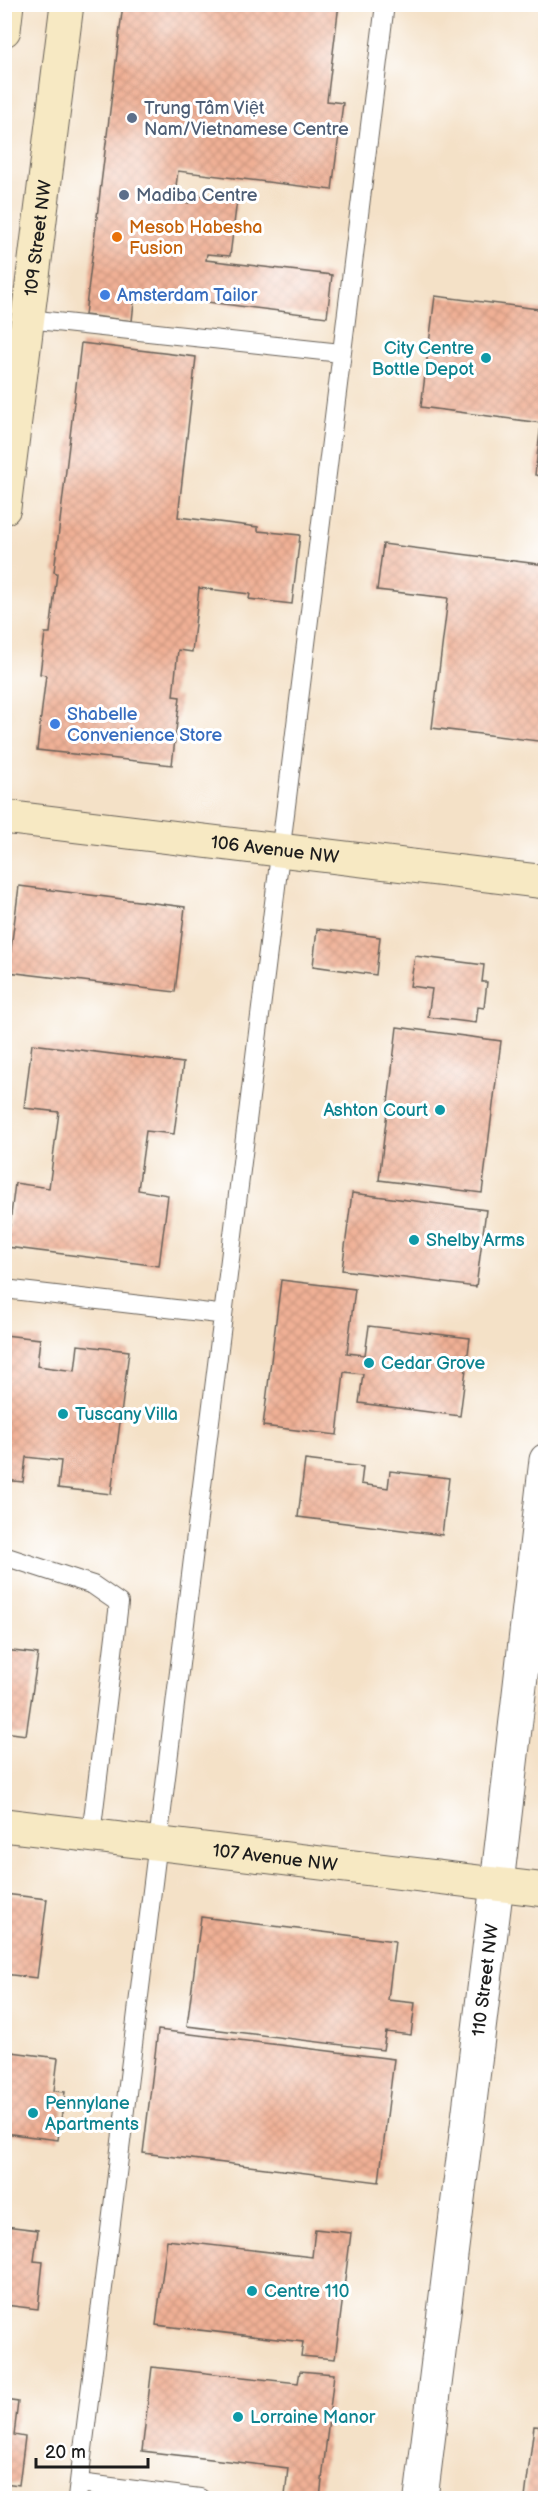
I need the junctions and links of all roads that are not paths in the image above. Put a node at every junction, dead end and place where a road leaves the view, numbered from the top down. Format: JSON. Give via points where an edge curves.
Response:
{"nodes":[{"id":1,"x":7,"y":4,"type":"edge"},
{"id":2,"x":67,"y":4,"type":"edge"},
{"id":3,"x":386,"y":4,"type":"edge"},
{"id":4,"x":4,"y":30,"type":"edge"},
{"id":5,"x":28,"y":319,"type":"junction"},
{"id":6,"x":341,"y":353,"type":"junction"},
{"id":7,"x":4,"y":508,"type":"edge"},
{"id":8,"x":4,"y":817,"type":"edge"},
{"id":9,"x":277,"y":850,"type":"junction"},
{"id":10,"x":546,"y":882,"type":"edge"},
{"id":11,"x":4,"y":1289,"type":"edge"},
{"id":12,"x":218,"y":1314,"type":"junction"},
{"id":13,"x":546,"y":1460,"type":"edge"},
{"id":14,"x":4,"y":1556,"type":"edge"},
{"id":15,"x":534,"y":1653,"type":"edge"},
{"id":16,"x":4,"y":1825,"type":"edge"},
{"id":17,"x":91,"y":1835,"type":"junction"},
{"id":18,"x":153,"y":1843,"type":"junction"},
{"id":19,"x":497,"y":1884,"type":"junction"},
{"id":20,"x":546,"y":1890,"type":"edge"},
{"id":21,"x":78,"y":2491,"type":"edge"},
{"id":22,"x":200,"y":2499,"type":"edge"},
{"id":23,"x":421,"y":2499,"type":"edge"}],
"edges":[{"from":1,"to":4,"type":"main road"},
{"from":2,"to":5,"type":"main road","name":"109 Street NW"},
{"from":3,"to":6,"type":"lane"},
{"from":5,"to":6,"type":"lane"},
{"from":5,"to":7,"type":"main road","name":"109 Street NW"},
{"from":6,"to":9,"type":"lane"},
{"from":8,"to":9,"type":"main road","name":"106 Avenue NW"},
{"from":9,"to":10,"type":"main road","name":"106 Avenue NW"},
{"from":9,"to":12,"type":"lane"},
{"from":11,"to":12,"type":"lane"},
{"from":12,"to":18,"type":"lane"},
{"from":13,"to":15,"type":"street","name":"110 Street NW"},
{"from":14,"to":17,"type":"lane","via":[[93,1584],[119,1603]]},
{"from":15,"to":19,"type":"street","name":"110 Street NW"},
{"from":16,"to":17,"type":"main road","name":"107 Avenue NW"},
{"from":17,"to":18,"type":"main road","name":"107 Avenue NW"},
{"from":18,"to":19,"type":"main road","name":"107 Avenue NW"},
{"from":18,"to":21,"type":"lane"},
{"from":19,"to":20,"type":"main road","name":"107 Avenue NW"},
{"from":19,"to":23,"type":"street","name":"110 Street NW"},
{"from":21,"to":22,"type":"lane"}]}
